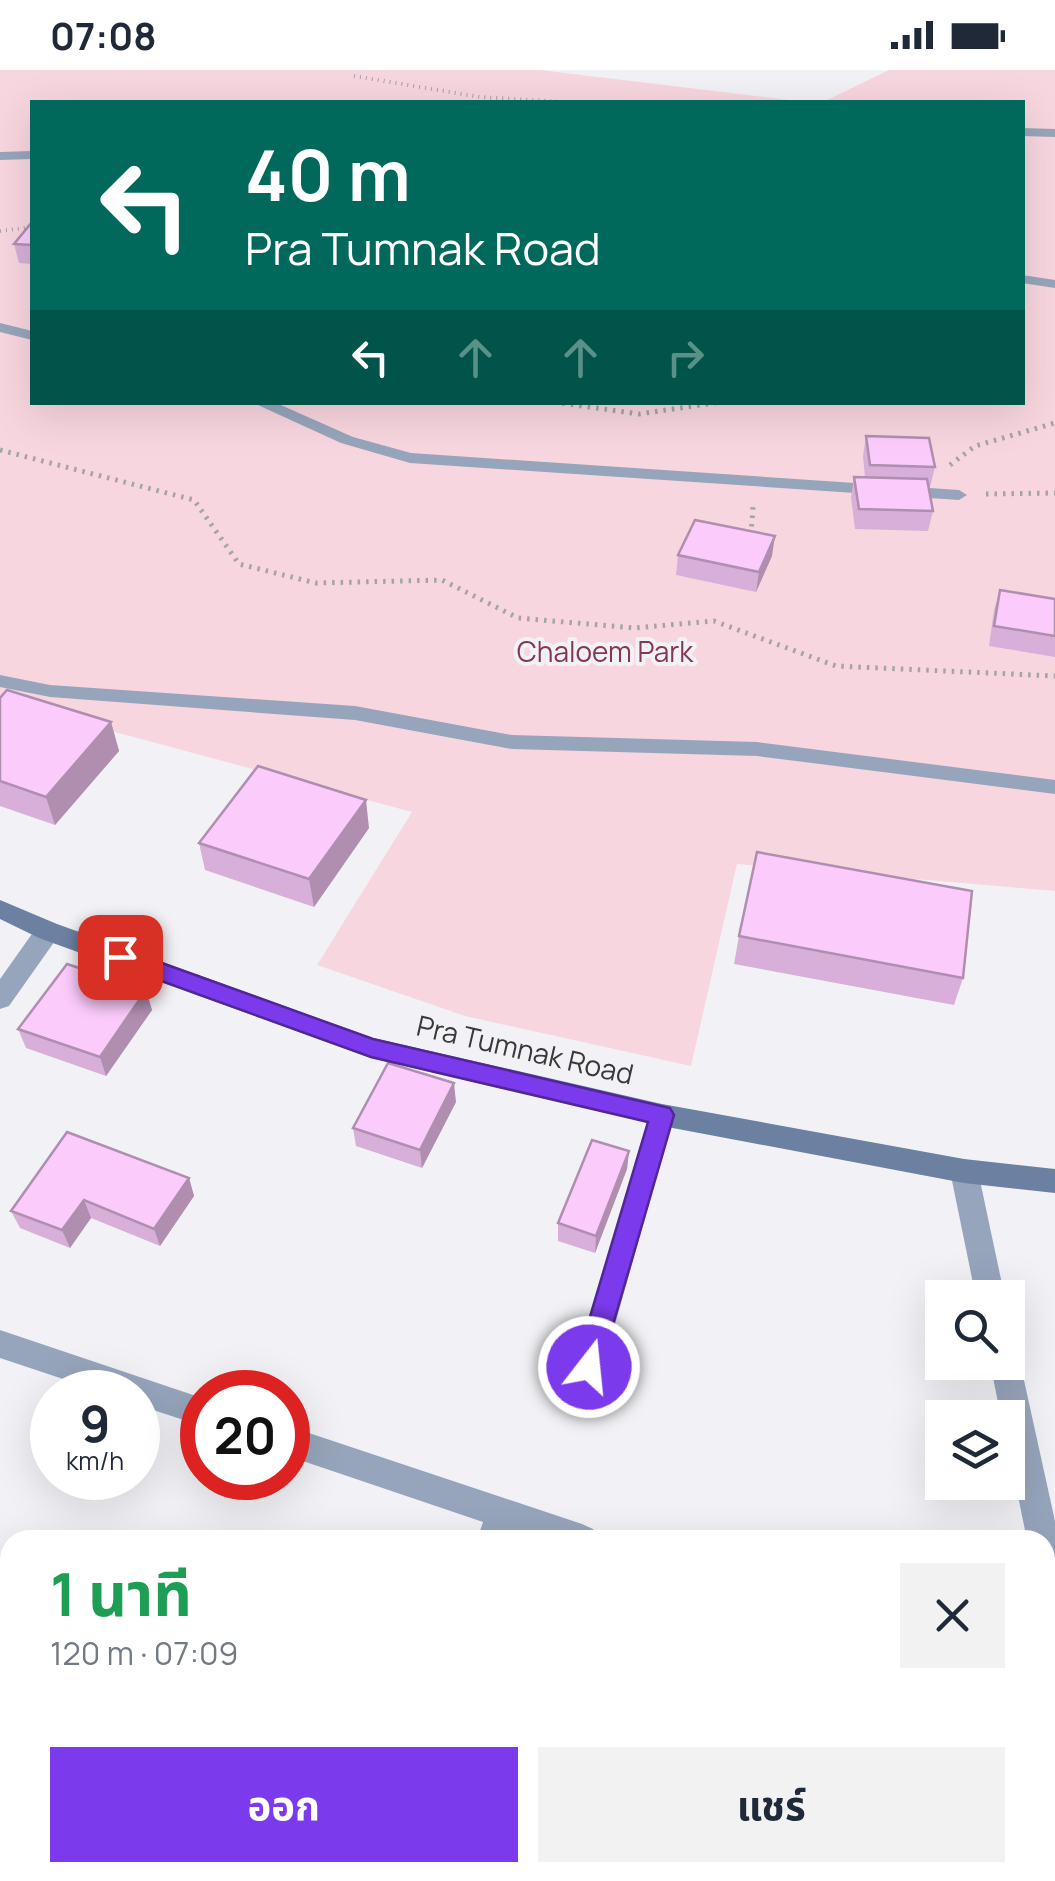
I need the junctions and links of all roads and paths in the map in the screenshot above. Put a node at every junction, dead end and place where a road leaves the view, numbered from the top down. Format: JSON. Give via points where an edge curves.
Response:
{"nodes":[{"id":1,"x":354,"y":76,"type":"dead end"},
{"id":2,"x":530,"y":100,"type":"edge"},
{"id":3,"x":1025,"y":132,"type":"edge"},
{"id":4,"x":1055,"y":133,"type":"edge"},
{"id":5,"x":30,"y":155,"type":"edge"},
{"id":6,"x":0,"y":156,"type":"edge"},
{"id":7,"x":30,"y":227,"type":"edge"},
{"id":8,"x":0,"y":230,"type":"edge"},
{"id":9,"x":1025,"y":279,"type":"edge"},
{"id":10,"x":1055,"y":284,"type":"edge"},
{"id":11,"x":0,"y":327,"type":"edge"},
{"id":12,"x":30,"y":335,"type":"edge"},
{"id":13,"x":267,"y":405,"type":"edge"},
{"id":14,"x":576,"y":405,"type":"edge"},
{"id":15,"x":702,"y":405,"type":"edge"},
{"id":16,"x":1055,"y":423,"type":"edge"},
{"id":17,"x":0,"y":450,"type":"edge"},
{"id":18,"x":754,"y":481,"type":"junction"},
{"id":19,"x":932,"y":493,"type":"junction"},
{"id":20,"x":1055,"y":493,"type":"edge"},
{"id":21,"x":959,"y":495,"type":"joint"},
{"id":22,"x":750,"y":551,"type":"edge"},
{"id":23,"x":1055,"y":676,"type":"edge"},
{"id":24,"x":0,"y":681,"type":"edge"},
{"id":25,"x":1055,"y":787,"type":"edge"},
{"id":26,"x":0,"y":909,"type":"edge"},
{"id":27,"x":48,"y":931,"type":"junction"},
{"id":28,"x":0,"y":1000,"type":"edge"},
{"id":29,"x":662,"y":1115,"type":"junction"},
{"id":30,"x":964,"y":1171,"type":"junction"},
{"id":31,"x":1055,"y":1181,"type":"edge"},
{"id":32,"x":987,"y":1280,"type":"edge"},
{"id":33,"x":0,"y":1344,"type":"edge"},
{"id":34,"x":589,"y":1367,"type":"dead end"},
{"id":35,"x":1009,"y":1380,"type":"edge"},
{"id":36,"x":180,"y":1405,"type":"edge"},
{"id":37,"x":310,"y":1450,"type":"edge"},
{"id":38,"x":498,"y":1527,"type":"edge"},
{"id":39,"x":1041,"y":1530,"type":"edge"}],
"edges":[{"from":1,"to":2,"type":"path"},
{"from":3,"to":4,"type":"street"},
{"from":5,"to":6,"type":"lane"},
{"from":7,"to":8,"type":"path"},
{"from":9,"to":10,"type":"lane"},
{"from":11,"to":12,"type":"lane"},
{"from":13,"to":18,"type":"lane","via":[[410,458]]},
{"from":14,"to":15,"type":"path","via":[[640,414]]},
{"from":16,"to":19,"type":"path","via":[[975,446],[932,478]]},
{"from":17,"to":23,"type":"path","via":[[194,500],[239,564],[316,583],[442,580],[518,618],[635,628],[714,622],[836,666]]},
{"from":18,"to":19,"type":"lane"},
{"from":18,"to":22,"type":"path"},
{"from":19,"to":21,"type":"lane"},
{"from":20,"to":21,"type":"path"},
{"from":24,"to":25,"type":"lane","via":[[50,691],[355,713],[512,742],[757,749]]},
{"from":26,"to":27,"type":"street","name":"Pra Tumnak Road"},
{"from":27,"to":28,"type":"street"},
{"from":27,"to":29,"type":"street","name":"Pra Tumnak Road","via":[[371,1048]]},
{"from":29,"to":30,"type":"street","name":"Pra Tumnak Road"},
{"from":29,"to":34,"type":"lane"},
{"from":30,"to":31,"type":"street","name":"Pra Tumnak Road"},
{"from":30,"to":32,"type":"street"},
{"from":33,"to":36,"type":"street"},
{"from":35,"to":39,"type":"street"},
{"from":37,"to":38,"type":"street"}]}
